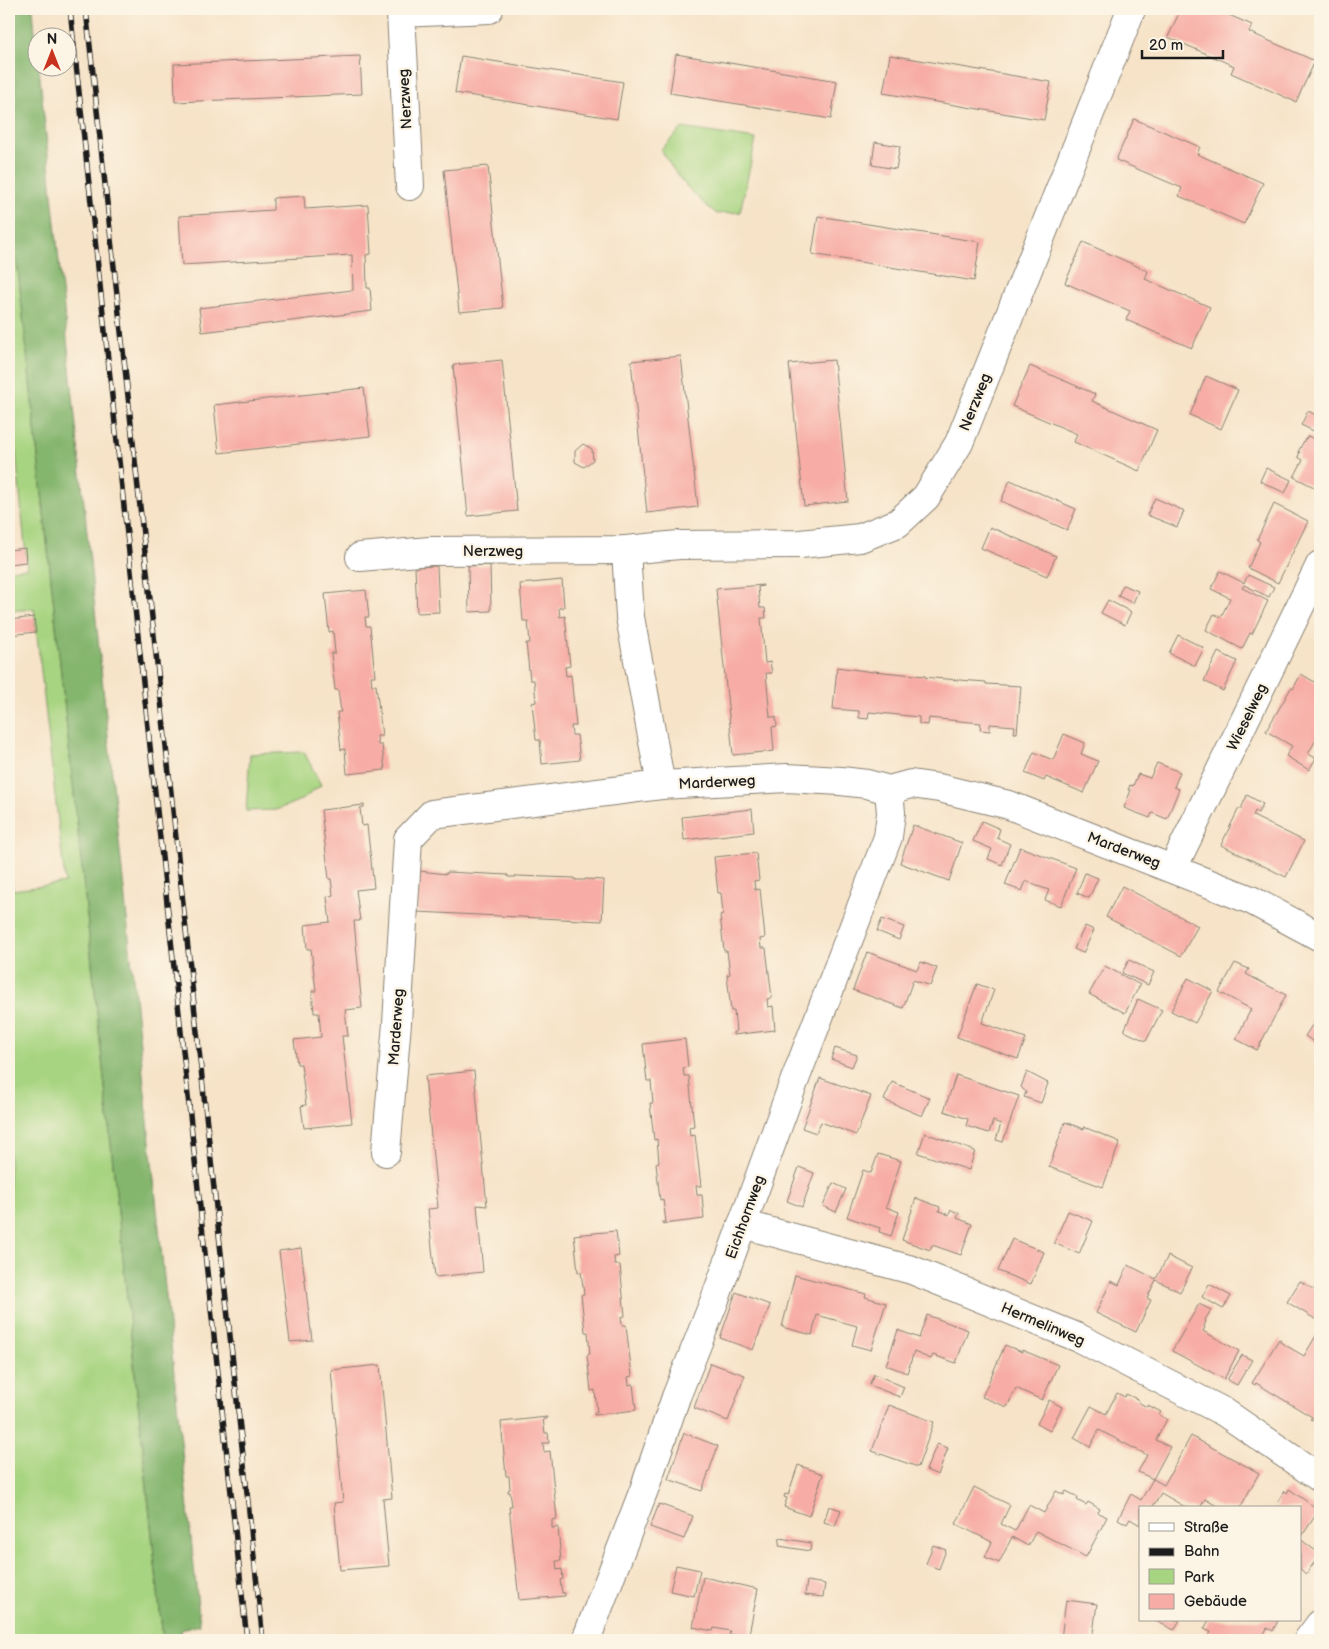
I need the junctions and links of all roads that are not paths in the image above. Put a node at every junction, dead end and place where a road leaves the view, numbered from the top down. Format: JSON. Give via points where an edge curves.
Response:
{"nodes":[{"id":1,"x":489,"y":9,"type":"edge"},
{"id":2,"x":1128,"y":9,"type":"edge"},
{"id":3,"x":401,"y":11,"type":"edge"},
{"id":4,"x":410,"y":186,"type":"dead end"},
{"id":5,"x":626,"y":550,"type":"junction"},
{"id":6,"x":360,"y":558,"type":"dead end"},
{"id":7,"x":1320,"y":565,"type":"edge"},
{"id":8,"x":661,"y":785,"type":"junction"},
{"id":9,"x":889,"y":790,"type":"junction"},
{"id":10,"x":1174,"y":868,"type":"junction"},
{"id":11,"x":1320,"y":936,"type":"edge"},
{"id":12,"x":386,"y":1152,"type":"dead end"},
{"id":13,"x":742,"y":1224,"type":"junction"},
{"id":14,"x":1320,"y":1478,"type":"edge"},
{"id":15,"x":1320,"y":1624,"type":"edge"},
{"id":16,"x":586,"y":1640,"type":"edge"},
{"id":17,"x":1308,"y":1640,"type":"edge"}],
"edges":[{"from":1,"to":3,"type":"street","name":"Nerzweg"},
{"from":2,"to":5,"type":"street","name":"Nerzweg","via":[[959,443],[926,497],[898,523],[860,538],[800,544],[679,545]]},
{"from":3,"to":4,"type":"street","name":"Nerzweg"},
{"from":5,"to":6,"type":"street","name":"Nerzweg","via":[[430,551]]},
{"from":5,"to":8,"type":"street","via":[[630,617]]},
{"from":7,"to":10,"type":"street","name":"Wieselweg"},
{"from":8,"to":9,"type":"street","name":"Marderweg","via":[[787,778],[841,780]]},
{"from":8,"to":12,"type":"street","name":"Marderweg","via":[[432,814],[408,839]]},
{"from":9,"to":10,"type":"street","name":"Marderweg","via":[[911,784],[1009,805]]},
{"from":9,"to":13,"type":"street","name":"Eichhornweg","via":[[888,837]]},
{"from":10,"to":11,"type":"street","name":"Marderweg","via":[[1250,900]]},
{"from":13,"to":14,"type":"street","name":"Hermelinweg","via":[[912,1270],[1079,1338],[1224,1412]]},
{"from":13,"to":16,"type":"street","name":"Eichhornweg"},
{"from":15,"to":17,"type":"street"}]}
